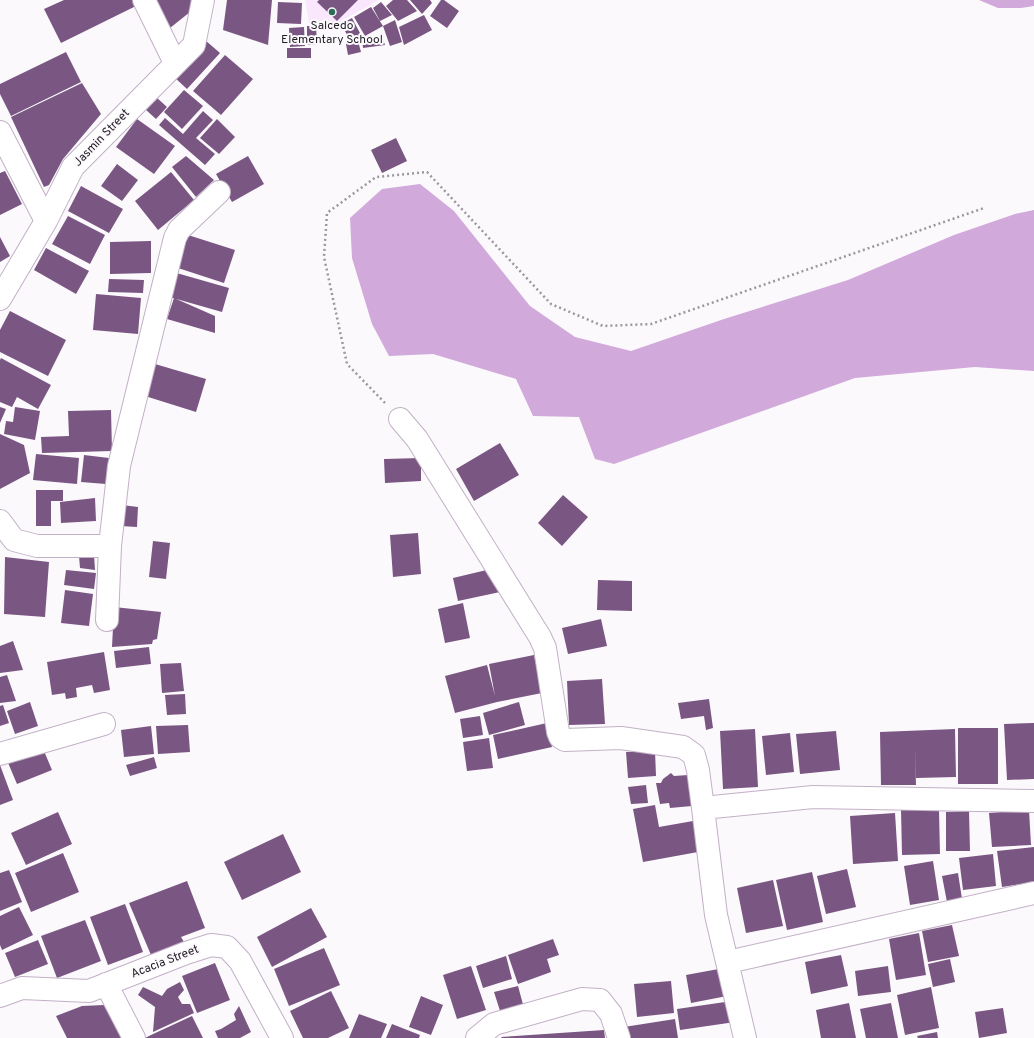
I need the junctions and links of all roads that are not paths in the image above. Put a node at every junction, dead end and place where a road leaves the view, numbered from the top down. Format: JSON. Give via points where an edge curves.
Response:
{"nodes":[{"id":1,"x":144,"y":0,"type":"edge"},
{"id":2,"x":203,"y":0,"type":"edge"},
{"id":3,"x":175,"y":63,"type":"junction"},
{"id":4,"x":0,"y":132,"type":"edge"},
{"id":5,"x":219,"y":192,"type":"dead end"},
{"id":6,"x":46,"y":220,"type":"junction"},
{"id":7,"x":0,"y":299,"type":"edge"},
{"id":8,"x":400,"y":419,"type":"road end"},
{"id":9,"x":0,"y":521,"type":"edge"},
{"id":10,"x":110,"y":546,"type":"junction"},
{"id":11,"x":107,"y":620,"type":"dead end"},
{"id":12,"x":104,"y":724,"type":"dead end"},
{"id":13,"x":0,"y":754,"type":"edge"},
{"id":14,"x":1034,"y":801,"type":"edge"},
{"id":15,"x":703,"y":808,"type":"junction"},
{"id":16,"x":1034,"y":892,"type":"edge"},
{"id":17,"x":728,"y":962,"type":"junction"},
{"id":18,"x":106,"y":984,"type":"junction"},
{"id":19,"x":0,"y":996,"type":"edge"},
{"id":20,"x":134,"y":1038,"type":"edge"},
{"id":21,"x":282,"y":1038,"type":"edge"},
{"id":22,"x":477,"y":1038,"type":"edge"},
{"id":23,"x":619,"y":1038,"type":"edge"},
{"id":24,"x":745,"y":1038,"type":"edge"}],
"edges":[{"from":1,"to":3,"type":"street"},
{"from":2,"to":3,"type":"street","name":"Jasmin Street","via":[[194,44]]},
{"from":3,"to":6,"type":"street","name":"Jasmin Street","via":[[73,167]]},
{"from":4,"to":6,"type":"street"},
{"from":5,"to":10,"type":"street","via":[[179,230],[175,238],[119,466]]},
{"from":6,"to":7,"type":"street","name":"Jasmin Street"},
{"from":8,"to":15,"type":"street","via":[[417,439],[540,637],[545,648],[560,737],[565,740],[621,738],[684,746],[694,755]]},
{"from":9,"to":10,"type":"street","via":[[14,540],[37,546]]},
{"from":10,"to":11,"type":"street"},
{"from":12,"to":13,"type":"street"},
{"from":14,"to":15,"type":"street","via":[[813,797]]},
{"from":15,"to":17,"type":"street","via":[[716,915]]},
{"from":16,"to":17,"type":"street"},
{"from":17,"to":24,"type":"street"},
{"from":18,"to":19,"type":"street","name":"Acacia Street","via":[[89,991],[22,988]]},
{"from":18,"to":20,"type":"street"},
{"from":18,"to":21,"type":"street","name":"Acacia Street","via":[[211,945],[227,947],[240,960]]},
{"from":22,"to":23,"type":"street","via":[[494,1024],[582,999],[600,1000],[611,1014]]}]}
